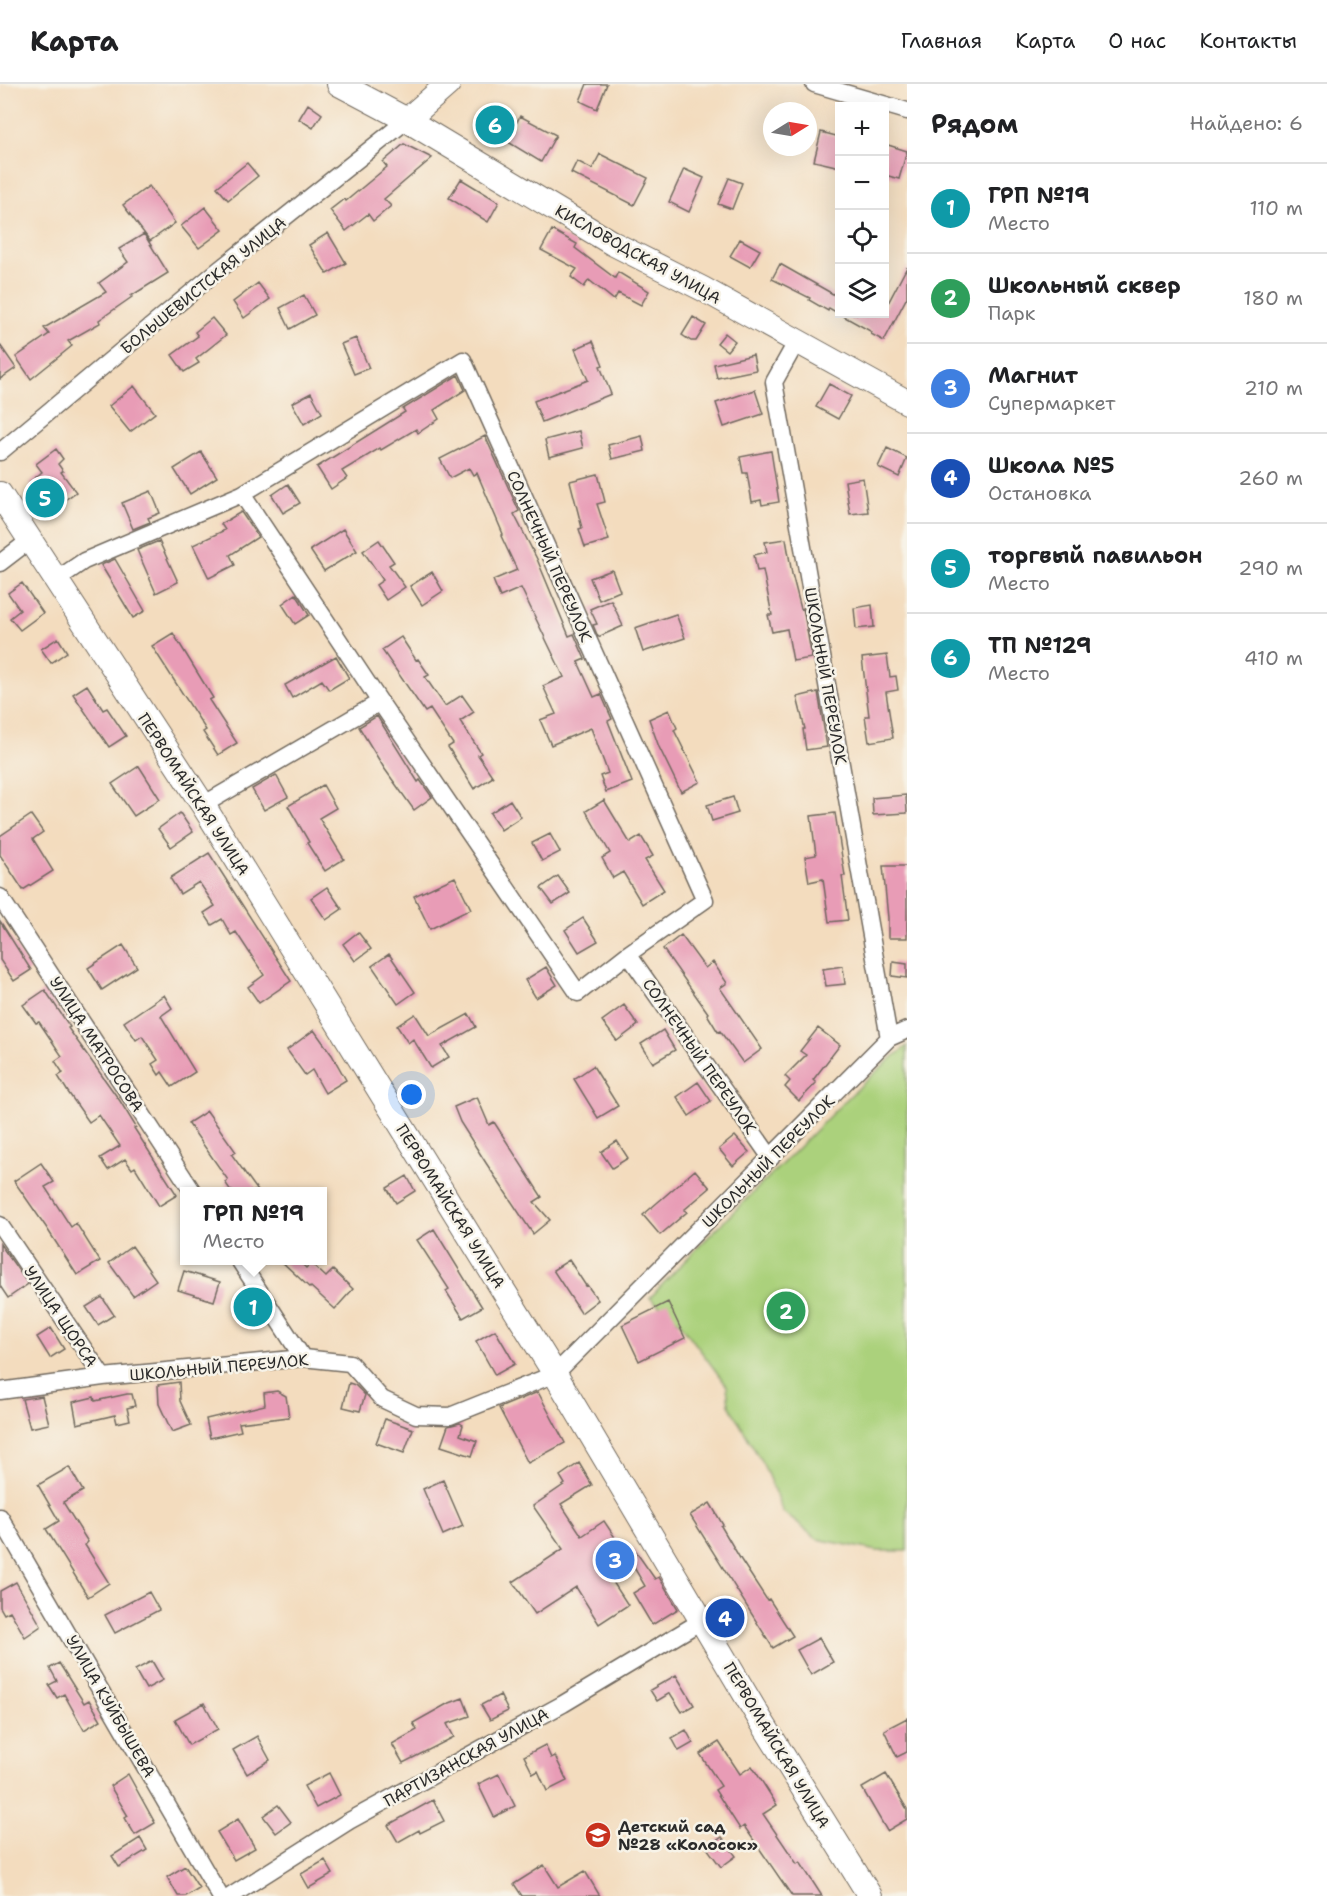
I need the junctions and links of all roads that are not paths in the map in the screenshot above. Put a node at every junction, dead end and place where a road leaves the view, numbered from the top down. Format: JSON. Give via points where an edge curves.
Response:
{"nodes":[{"id":1,"x":339,"y":84,"type":"edge"},
{"id":2,"x":448,"y":84,"type":"edge"},
{"id":3,"x":814,"y":84,"type":"edge"},
{"id":4,"x":907,"y":111,"type":"edge"},
{"id":5,"x":407,"y":120,"type":"junction"},
{"id":6,"x":797,"y":341,"type":"junction"},
{"id":7,"x":907,"y":402,"type":"edge"},
{"id":8,"x":0,"y":452,"type":"edge"},
{"id":9,"x":0,"y":494,"type":"edge"},
{"id":10,"x":242,"y":494,"type":"junction"},
{"id":11,"x":30,"y":540,"type":"junction"},
{"id":12,"x":0,"y":563,"type":"edge"},
{"id":13,"x":56,"y":580,"type":"junction"},
{"id":14,"x":380,"y":702,"type":"junction"},
{"id":15,"x":203,"y":805,"type":"junction"},
{"id":16,"x":0,"y":897,"type":"edge"},
{"id":17,"x":628,"y":954,"type":"junction"},
{"id":18,"x":907,"y":1030,"type":"edge"},
{"id":19,"x":890,"y":1038,"type":"junction"},
{"id":20,"x":771,"y":1158,"type":"junction"},
{"id":21,"x":190,"y":1187,"type":"edge"},
{"id":22,"x":0,"y":1225,"type":"edge"},
{"id":23,"x":242,"y":1265,"type":"edge"},
{"id":24,"x":303,"y":1358,"type":"junction"},
{"id":25,"x":555,"y":1374,"type":"junction"},
{"id":26,"x":103,"y":1377,"type":"junction"},
{"id":27,"x":0,"y":1391,"type":"edge"},
{"id":28,"x":0,"y":1517,"type":"edge"},
{"id":29,"x":703,"y":1620,"type":"junction"},
{"id":30,"x":220,"y":1896,"type":"edge"},
{"id":31,"x":231,"y":1896,"type":"edge"},
{"id":32,"x":870,"y":1896,"type":"edge"}],
"edges":[{"from":1,"to":5,"type":"main road","name":"КИСЛОВОДСКАЯ УЛИЦА"},
{"from":2,"to":5,"type":"main road"},
{"from":3,"to":4,"type":"street"},
{"from":5,"to":6,"type":"main road","name":"КИСЛОВОДСКАЯ УЛИЦА","via":[[612,243]]},
{"from":5,"to":8,"type":"street","name":"БОЛЬШЕВИСТСКАЯ УЛИЦА"},
{"from":6,"to":7,"type":"main road","name":"КИСЛОВОДСКАЯ УЛИЦА"},
{"from":6,"to":19,"type":"street","name":"ШКОЛЬНЫЙ ПЕРЕУЛОК","via":[[774,382]]},
{"from":9,"to":11,"type":"main road","name":"ПЕРВОМАЙСКАЯ УЛИЦА"},
{"from":10,"to":13,"type":"street","name":"СОЛНЕЧНЫЙ ПЕРЕУЛОК","via":[[84,561]]},
{"from":10,"to":14,"type":"street","name":"СОЛНЕЧНЫЙ ПЕРЕУЛОК"},
{"from":10,"to":17,"type":"street","name":"СОЛНЕЧНЫЙ ПЕРЕУЛОК","via":[[463,360],[705,900]]},
{"from":11,"to":12,"type":"street"},
{"from":11,"to":13,"type":"main road","name":"ПЕРВОМАЙСКАЯ УЛИЦА"},
{"from":13,"to":15,"type":"main road","name":"ПЕРВОМАЙСКАЯ УЛИЦА"},
{"from":14,"to":15,"type":"street"},
{"from":14,"to":17,"type":"street","name":"СОЛНЕЧНЫЙ ПЕРЕУЛОК","via":[[579,993]]},
{"from":15,"to":25,"type":"main road","name":"ПЕРВОМАЙСКАЯ УЛИЦА"},
{"from":16,"to":21,"type":"street","name":"УЛИЦА МАТРОСОВА"},
{"from":17,"to":20,"type":"street","name":"СОЛНЕЧНЫЙ ПЕРЕУЛОК"},
{"from":18,"to":19,"type":"street"},
{"from":19,"to":20,"type":"street","name":"ШКОЛЬНЫЙ ПЕРЕУЛОК"},
{"from":20,"to":25,"type":"street","name":"ШКОЛЬНЫЙ ПЕРЕУЛОК"},
{"from":22,"to":26,"type":"street","name":"УЛИЦА ЩОРСА"},
{"from":23,"to":24,"type":"street"},
{"from":24,"to":25,"type":"street","name":"ШКОЛЬНЫЙ ПЕРЕУЛОК","via":[[350,1363],[382,1399],[416,1415],[450,1416]]},
{"from":24,"to":26,"type":"street","name":"ШКОЛЬНЫЙ ПЕРЕУЛОК"},
{"from":25,"to":29,"type":"main road","name":"ПЕРВОМАЙСКАЯ УЛИЦА"},
{"from":26,"to":27,"type":"street","name":"ШКОЛЬНЫЙ ПЕРЕУЛОК"},
{"from":28,"to":30,"type":"street","name":"УЛИЦА КУЙБЫШЕВА"},
{"from":29,"to":31,"type":"street","name":"ПАРТИЗАНСКАЯ УЛИЦА","via":[[563,1704],[349,1821]]},
{"from":29,"to":32,"type":"main road","name":"ПЕРВОМАЙСКАЯ УЛИЦА"}]}
